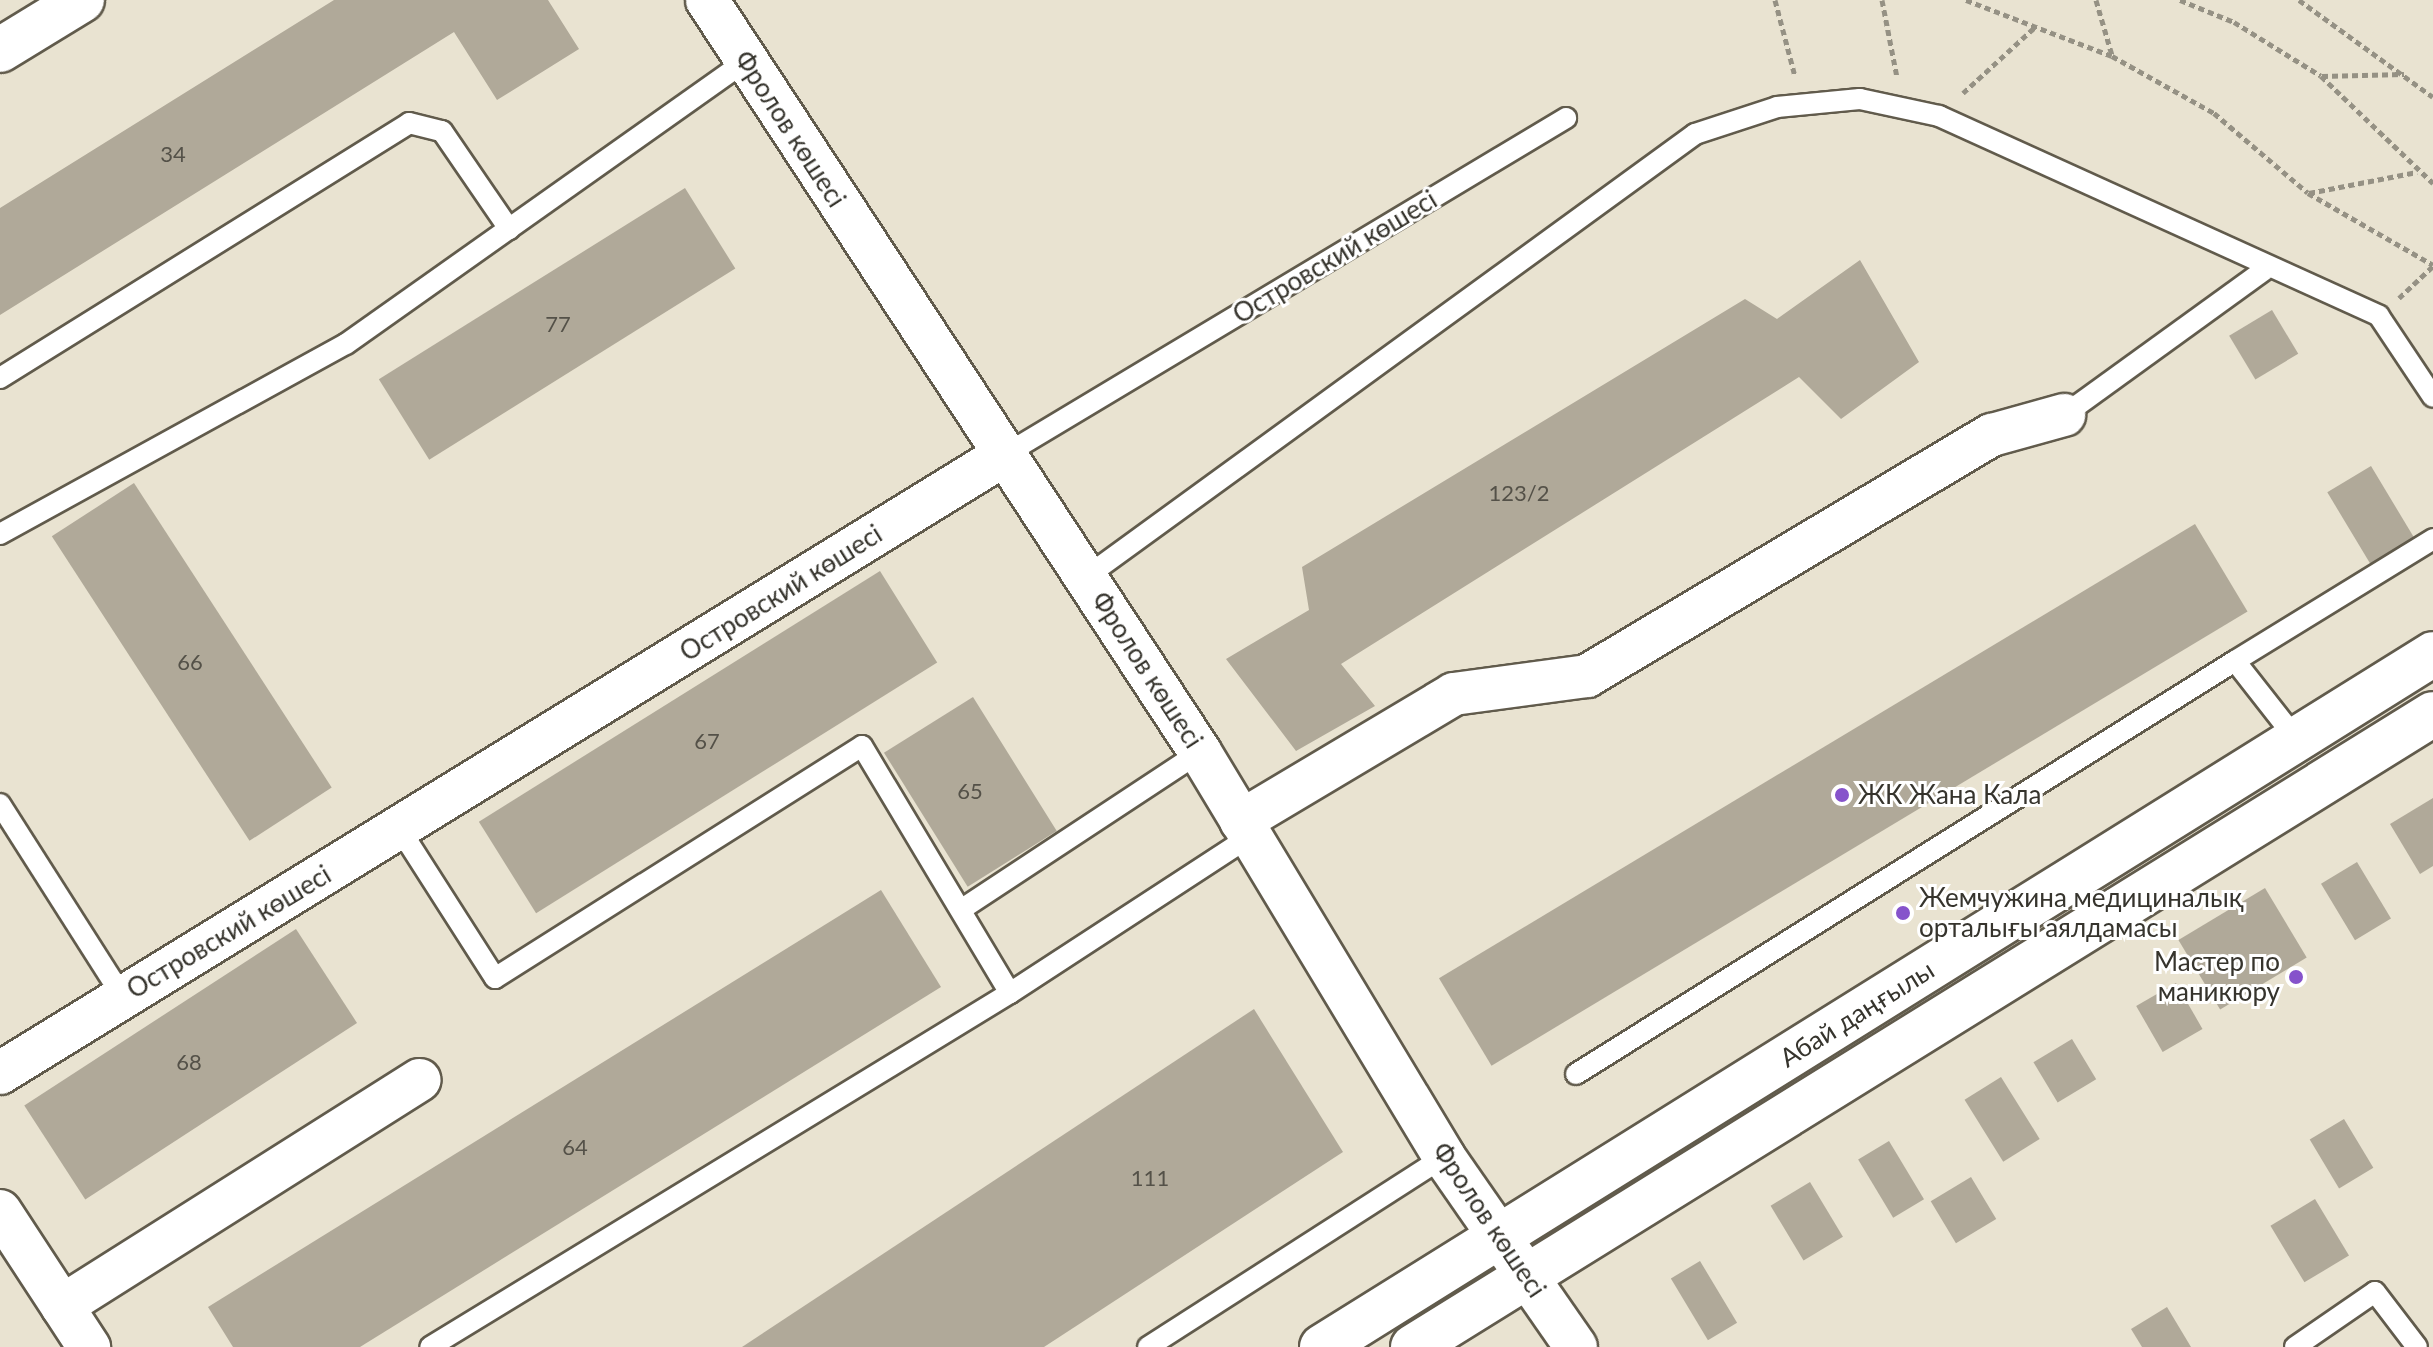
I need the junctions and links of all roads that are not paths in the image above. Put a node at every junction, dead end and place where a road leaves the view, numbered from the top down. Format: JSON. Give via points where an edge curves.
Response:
{"nodes":[{"id":1,"x":82,"y":0,"type":"edge"},
{"id":2,"x":707,"y":0,"type":"edge"},
{"id":3,"x":0,"y":50,"type":"edge"},
{"id":4,"x":746,"y":61,"type":"junction"},
{"id":5,"x":1566,"y":118,"type":"dead end"},
{"id":6,"x":509,"y":229,"type":"junction"},
{"id":7,"x":2264,"y":270,"type":"junction"},
{"id":8,"x":0,"y":378,"type":"edge"},
{"id":9,"x":2433,"y":397,"type":"edge"},
{"id":10,"x":2064,"y":415,"type":"joint"},
{"id":11,"x":1001,"y":457,"type":"junction"},
{"id":12,"x":0,"y":534,"type":"edge"},
{"id":13,"x":2433,"y":539,"type":"edge"},
{"id":14,"x":1086,"y":577,"type":"junction"},
{"id":15,"x":2433,"y":654,"type":"edge"},
{"id":16,"x":2235,"y":661,"type":"junction"},
{"id":17,"x":2433,"y":714,"type":"edge"},
{"id":18,"x":2297,"y":740,"type":"junction"},
{"id":19,"x":1200,"y":752,"type":"junction"},
{"id":20,"x":0,"y":804,"type":"edge"},
{"id":21,"x":399,"y":828,"type":"junction"},
{"id":22,"x":1246,"y":828,"type":"junction"},
{"id":23,"x":962,"y":909,"type":"junction"},
{"id":24,"x":1010,"y":993,"type":"junction"},
{"id":25,"x":123,"y":997,"type":"junction"},
{"id":26,"x":0,"y":1073,"type":"edge"},
{"id":27,"x":1576,"y":1074,"type":"dead end"},
{"id":28,"x":419,"y":1080,"type":"dead end"},
{"id":29,"x":1444,"y":1157,"type":"junction"},
{"id":30,"x":0,"y":1211,"type":"edge"},
{"id":31,"x":1503,"y":1234,"type":"junction"},
{"id":32,"x":1527,"y":1276,"type":"junction"},
{"id":33,"x":62,"y":1306,"type":"junction"},
{"id":34,"x":89,"y":1347,"type":"edge"},
{"id":35,"x":430,"y":1347,"type":"edge"},
{"id":36,"x":1148,"y":1347,"type":"edge"},
{"id":37,"x":1322,"y":1347,"type":"edge"},
{"id":38,"x":1413,"y":1347,"type":"edge"},
{"id":39,"x":1576,"y":1347,"type":"edge"},
{"id":40,"x":2295,"y":1347,"type":"edge"},
{"id":41,"x":2417,"y":1347,"type":"edge"}],
"edges":[{"from":1,"to":3,"type":"main road"},
{"from":2,"to":4,"type":"street","name":"Фролов көшесі"},
{"from":4,"to":6,"type":"lane"},
{"from":4,"to":11,"type":"street","name":"Фролов көшесі"},
{"from":5,"to":11,"type":"lane","name":"Островский көшесі"},
{"from":6,"to":8,"type":"lane","via":[[442,131],[409,123]]},
{"from":6,"to":12,"type":"lane","via":[[346,344]]},
{"from":7,"to":9,"type":"lane","via":[[2379,316]]},
{"from":7,"to":10,"type":"lane"},
{"from":7,"to":14,"type":"lane","via":[[1939,116],[1860,99],[1803,104],[1695,134]]},
{"from":10,"to":22,"type":"street","via":[[1992,435],[1587,676],[1454,694]]},
{"from":11,"to":14,"type":"street","name":"Фролов көшесі"},
{"from":11,"to":21,"type":"street","name":"Островский көшесі"},
{"from":13,"to":16,"type":"lane"},
{"from":14,"to":19,"type":"street","name":"Фролов көшесі"},
{"from":15,"to":18,"type":"main road","name":"Абай даңғылы"},
{"from":16,"to":18,"type":"lane"},
{"from":16,"to":27,"type":"lane"},
{"from":17,"to":32,"type":"main road","name":"Абай даңғылы"},
{"from":18,"to":31,"type":"main road","name":"Абай даңғылы"},
{"from":19,"to":22,"type":"street","name":"Фролов көшесі"},
{"from":19,"to":23,"type":"lane"},
{"from":20,"to":25,"type":"lane"},
{"from":21,"to":23,"type":"lane","via":[[495,978],[862,746]]},
{"from":21,"to":25,"type":"street","name":"Островский көшесі"},
{"from":22,"to":24,"type":"lane"},
{"from":22,"to":29,"type":"street","name":"Фролов көшесі"},
{"from":23,"to":24,"type":"lane"},
{"from":24,"to":35,"type":"lane"},
{"from":25,"to":26,"type":"street","name":"Островский көшесі"},
{"from":28,"to":33,"type":"street"},
{"from":29,"to":31,"type":"street","name":"Фролов көшесі"},
{"from":29,"to":36,"type":"lane"},
{"from":30,"to":33,"type":"street"},
{"from":31,"to":32,"type":"street","name":"Фролов көшесі"},
{"from":31,"to":37,"type":"main road","name":"Абай даңғылы"},
{"from":32,"to":38,"type":"main road","name":"Абай даңғылы"},
{"from":32,"to":39,"type":"street","name":"Фролов көшесі"},
{"from":33,"to":34,"type":"street"},
{"from":40,"to":41,"type":"lane","via":[[2375,1292]]}]}
